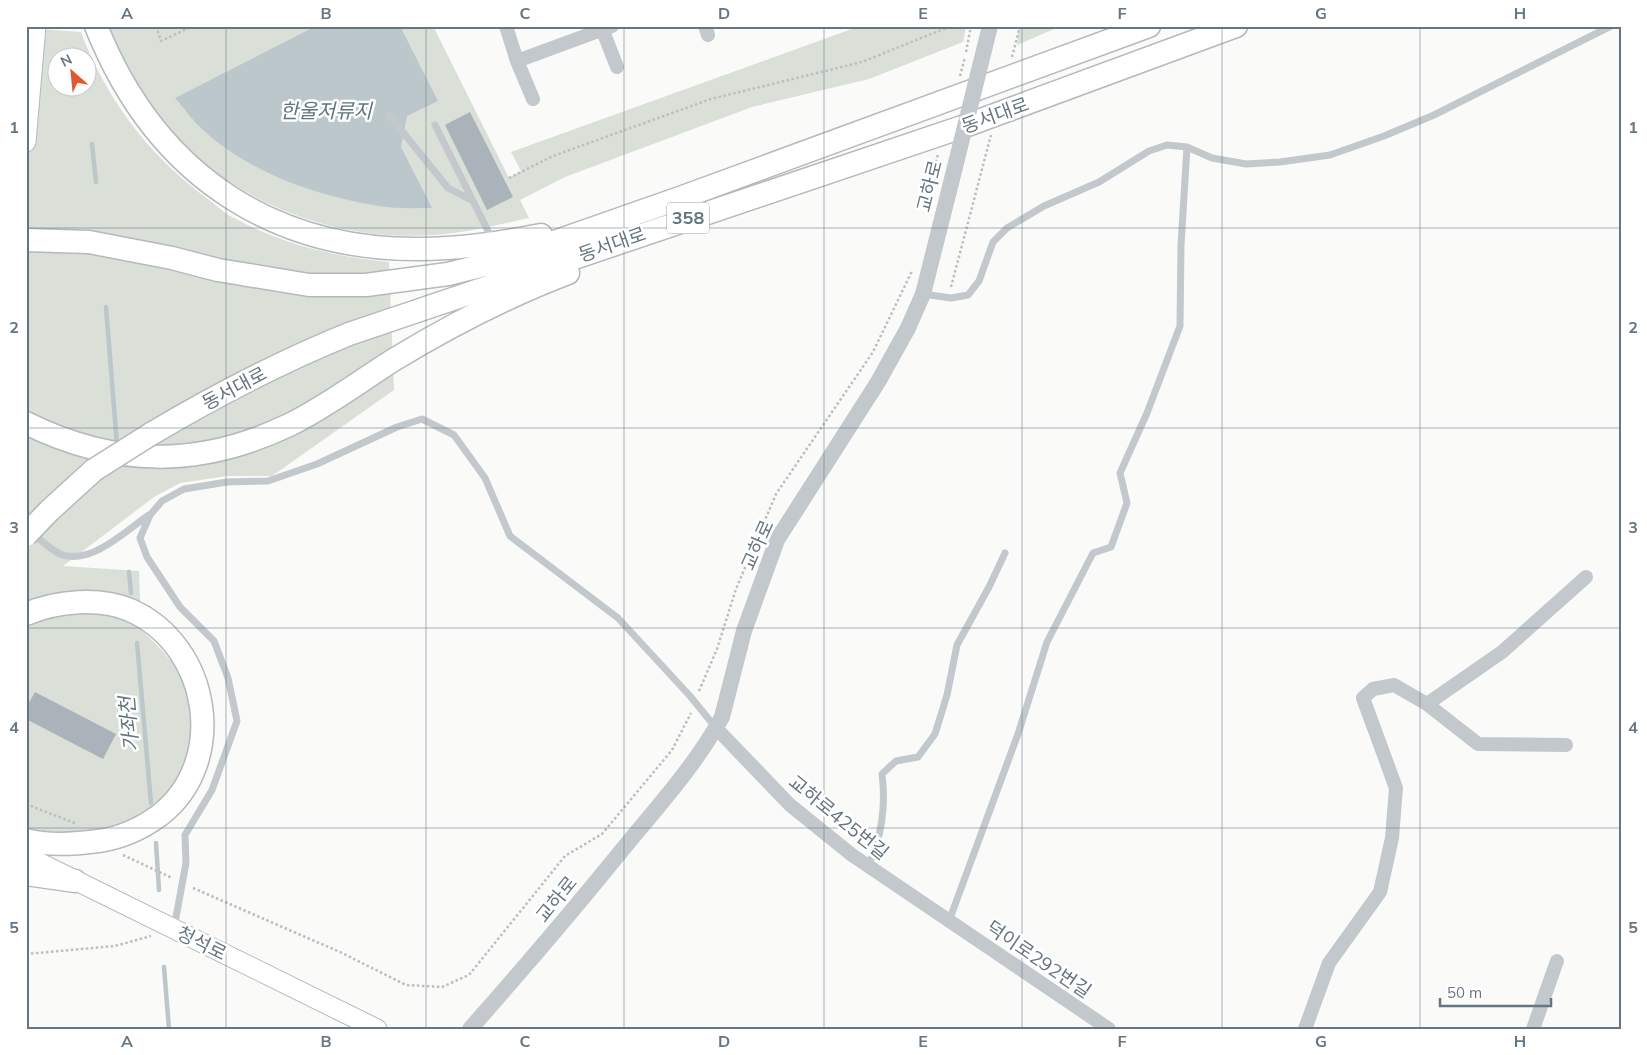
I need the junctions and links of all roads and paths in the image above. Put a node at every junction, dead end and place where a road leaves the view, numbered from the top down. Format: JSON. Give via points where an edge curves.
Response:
{"nodes":[{"id":1,"x":36,"y":26,"type":"edge"},
{"id":2,"x":96,"y":26,"type":"edge"},
{"id":3,"x":156,"y":26,"type":"edge"},
{"id":4,"x":193,"y":26,"type":"edge"},
{"id":5,"x":506,"y":26,"type":"edge"},
{"id":6,"x":950,"y":26,"type":"edge"},
{"id":7,"x":971,"y":26,"type":"edge"},
{"id":8,"x":990,"y":26,"type":"edge"},
{"id":9,"x":1020,"y":26,"type":"edge"},
{"id":10,"x":1236,"y":26,"type":"edge"},
{"id":11,"x":1611,"y":26,"type":"edge"},
{"id":12,"x":605,"y":27,"type":"edge"},
{"id":13,"x":1146,"y":27,"type":"edge"},
{"id":14,"x":517,"y":61,"type":"junction"},
{"id":15,"x":617,"y":67,"type":"dead end"},
{"id":16,"x":1006,"y":79,"type":"junction"},
{"id":17,"x":954,"y":98,"type":"junction"},
{"id":18,"x":533,"y":99,"type":"dead end"},
{"id":19,"x":997,"y":114,"type":"junction"},
{"id":20,"x":389,"y":115,"type":"dead end"},
{"id":21,"x":435,"y":125,"type":"dead end"},
{"id":22,"x":944,"y":133,"type":"junction"},
{"id":23,"x":26,"y":142,"type":"edge"},
{"id":24,"x":1187,"y":147,"type":"junction"},
{"id":25,"x":840,"y":168,"type":"junction"},
{"id":26,"x":509,"y":178,"type":"dead end"},
{"id":27,"x":680,"y":198,"type":"junction"},
{"id":28,"x":473,"y":201,"type":"junction"},
{"id":29,"x":929,"y":215,"type":"dead end"},
{"id":30,"x":26,"y":240,"type":"edge"},
{"id":31,"x":494,"y":244,"type":"junction"},
{"id":32,"x":913,"y":267,"type":"dead end"},
{"id":33,"x":923,"y":294,"type":"junction"},
{"id":34,"x":948,"y":298,"type":"junction"},
{"id":35,"x":26,"y":423,"type":"edge"},
{"id":36,"x":150,"y":515,"type":"junction"},
{"id":37,"x":26,"y":529,"type":"edge"},
{"id":38,"x":26,"y":535,"type":"edge"},
{"id":39,"x":1005,"y":553,"type":"dead end"},
{"id":40,"x":1586,"y":577,"type":"dead end"},
{"id":41,"x":26,"y":614,"type":"edge"},
{"id":42,"x":696,"y":703,"type":"junction"},
{"id":43,"x":1427,"y":704,"type":"junction"},
{"id":44,"x":716,"y":728,"type":"junction"},
{"id":45,"x":1566,"y":745,"type":"dead end"},
{"id":46,"x":26,"y":840,"type":"edge"},
{"id":47,"x":26,"y":856,"type":"edge"},
{"id":48,"x":868,"y":866,"type":"junction"},
{"id":49,"x":148,"y":867,"type":"dead end"},
{"id":50,"x":26,"y":874,"type":"edge"},
{"id":51,"x":75,"y":881,"type":"junction"},
{"id":52,"x":182,"y":883,"type":"junction"},
{"id":53,"x":949,"y":921,"type":"junction"},
{"id":54,"x":174,"y":929,"type":"junction"},
{"id":55,"x":26,"y":954,"type":"edge"},
{"id":56,"x":1557,"y":961,"type":"dead end"},
{"id":57,"x":377,"y":1029,"type":"edge"},
{"id":58,"x":470,"y":1029,"type":"edge"},
{"id":59,"x":1109,"y":1029,"type":"edge"},
{"id":60,"x":1305,"y":1029,"type":"edge"},
{"id":61,"x":1534,"y":1029,"type":"edge"}],
"edges":[{"from":1,"to":23,"type":"main road"},
{"from":2,"to":31,"type":"highway","via":[[109,59],[143,116],[182,159],[244,207],[295,230],[352,244],[419,249]]},
{"from":3,"to":4,"type":"path","via":[[161,41]]},
{"from":5,"to":14,"type":"street"},
{"from":6,"to":26,"type":"path","via":[[862,62],[711,99],[553,156]]},
{"from":7,"to":17,"type":"path"},
{"from":8,"to":33,"type":"street","name":"교하로","bridge":true},
{"from":9,"to":16,"type":"path"},
{"from":10,"to":19,"type":"highway","name":"동서대로","number":"358"},
{"from":11,"to":24,"type":"lane","via":[[1434,115],[1330,155],[1246,164],[1212,158]]},
{"from":12,"to":14,"type":"street"},
{"from":12,"to":15,"type":"street"},
{"from":13,"to":16,"type":"highway","name":"동서대로","number":"358"},
{"from":14,"to":18,"type":"street"},
{"from":16,"to":17,"type":"highway","name":"동서대로","number":"358"},
{"from":17,"to":27,"type":"highway","name":"동서대로","number":"358"},
{"from":19,"to":22,"type":"highway","name":"동서대로","number":"358"},
{"from":19,"to":34,"type":"path"},
{"from":20,"to":28,"type":"lane","via":[[448,188]]},
{"from":21,"to":28,"type":"lane"},
{"from":22,"to":25,"type":"highway","name":"동서대로","number":"358"},
{"from":22,"to":29,"type":"path","via":[[927,195]]},
{"from":24,"to":34,"type":"lane","via":[[1167,145],[1149,151],[1099,182],[1044,206],[1007,228],[993,242],[979,281],[968,295]]},
{"from":24,"to":53,"type":"lane","via":[[1180,326],[1120,473],[1127,503],[1110,547],[1093,553],[1047,642],[1015,743]]},
{"from":25,"to":35,"type":"highway","via":[[554,278],[397,358],[289,424],[241,444],[193,455],[148,458],[100,451],[54,437]]},
{"from":25,"to":38,"type":"highway","name":"동서대로","number":"358","bridge":true,"via":[[349,334],[296,356],[248,379],[94,470]]},
{"from":27,"to":30,"type":"highway","name":"동서대로","number":"358","via":[[500,261],[448,274],[366,285],[309,285],[275,281],[116,246]]},
{"from":27,"to":31,"type":"highway","via":[[549,234]]},
{"from":28,"to":31,"type":"lane"},
{"from":32,"to":42,"type":"path","via":[[873,352],[776,494],[736,589]]},
{"from":33,"to":34,"type":"lane"},
{"from":33,"to":44,"type":"street","name":"교하로","via":[[878,382],[777,540],[744,631],[722,717]]},
{"from":36,"to":37,"type":"lane","via":[[98,550],[82,556],[69,557],[58,553]]},
{"from":36,"to":42,"type":"lane","via":[[162,500],[184,489],[227,482],[268,481],[317,464],[422,419],[454,436],[485,478],[510,536],[618,618]]},
{"from":36,"to":52,"type":"lane","via":[[140,538],[147,557],[180,607],[214,641],[228,678],[237,720],[212,790],[184,835],[186,863]]},
{"from":39,"to":48,"type":"lane","via":[[957,645],[935,734],[918,757],[896,761],[882,774],[885,795],[876,849]]},
{"from":40,"to":43,"type":"street","via":[[1502,652]]},
{"from":41,"to":46,"type":"highway","via":[[81,602],[107,603],[130,610],[151,622],[170,639],[185,661],[198,688],[203,719],[201,750],[192,778],[174,804],[148,824],[118,839],[80,843]]},
{"from":42,"to":44,"type":"lane"},
{"from":42,"to":52,"type":"path","via":[[672,750],[602,834],[565,856],[469,975],[442,987],[406,985],[342,952]]},
{"from":43,"to":45,"type":"street","via":[[1478,744]]},
{"from":43,"to":60,"type":"street","via":[[1394,685],[1373,689],[1363,698],[1396,788],[1392,838],[1380,892],[1328,963]]},
{"from":44,"to":48,"type":"street","name":"교하로425번길","via":[[790,805]]},
{"from":44,"to":58,"type":"street","name":"교하로","via":[[682,778],[547,942]]},
{"from":47,"to":51,"type":"main road","name":"청석로"},
{"from":48,"to":53,"type":"street","name":"교하로425번길"},
{"from":49,"to":52,"type":"path"},
{"from":50,"to":51,"type":"highway"},
{"from":51,"to":54,"type":"main road","name":"청석로"},
{"from":52,"to":54,"type":"lane"},
{"from":53,"to":59,"type":"street","name":"덕이로292번길"},
{"from":54,"to":55,"type":"path","via":[[115,946]]},
{"from":54,"to":57,"type":"main road","name":"청석로"},
{"from":56,"to":61,"type":"street"}]}
